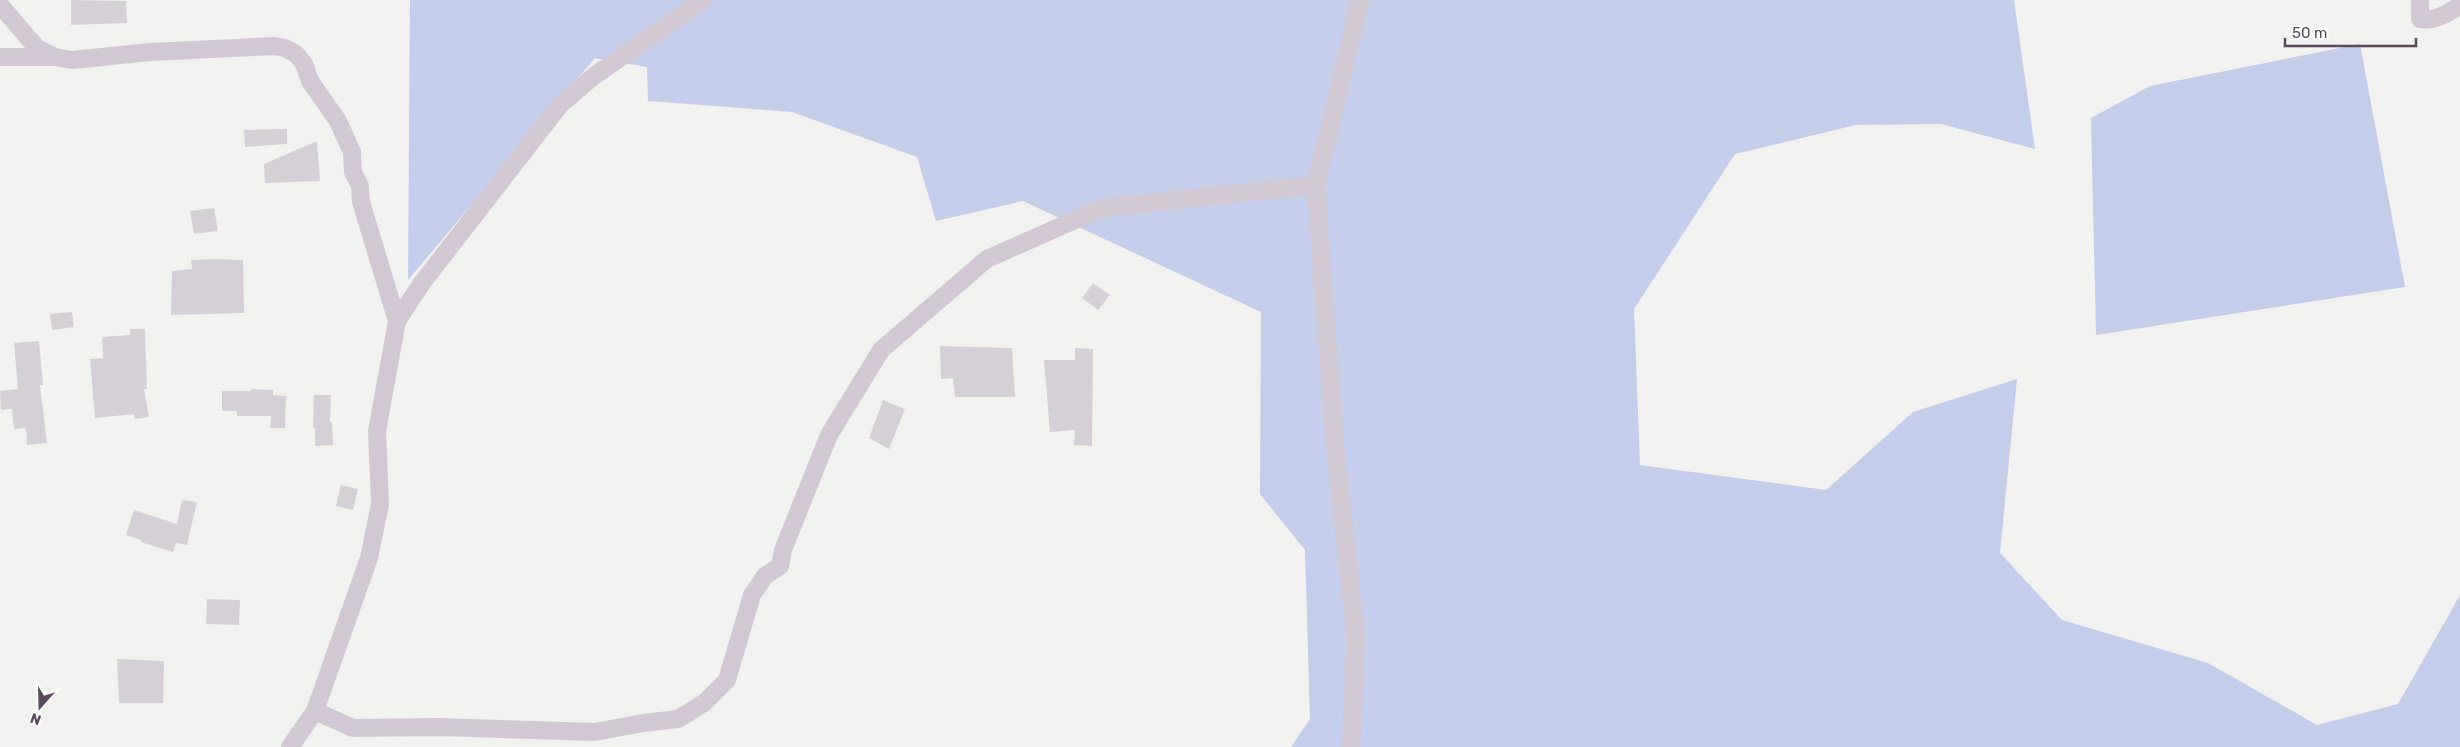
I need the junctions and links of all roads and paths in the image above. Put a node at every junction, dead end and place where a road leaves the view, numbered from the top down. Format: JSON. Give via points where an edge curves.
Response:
{"nodes":[{"id":1,"x":703,"y":0,"type":"edge"},
{"id":2,"x":1360,"y":0,"type":"edge"},
{"id":3,"x":2420,"y":0,"type":"edge"},
{"id":4,"x":0,"y":5,"type":"edge"},
{"id":5,"x":2460,"y":5,"type":"edge"},
{"id":6,"x":0,"y":57,"type":"edge"},
{"id":7,"x":55,"y":58,"type":"junction"},
{"id":8,"x":1316,"y":185,"type":"junction"},
{"id":9,"x":397,"y":321,"type":"junction"},
{"id":10,"x":315,"y":711,"type":"junction"},
{"id":11,"x":290,"y":747,"type":"edge"},
{"id":12,"x":1352,"y":747,"type":"edge"}],
"edges":[{"from":1,"to":9,"type":"street","via":[[594,76],[560,105],[422,283]]},
{"from":2,"to":8,"type":"street"},
{"from":3,"to":5,"type":"street","via":[[2420,19],[2424,20]]},
{"from":4,"to":7,"type":"street","via":[[37,48]]},
{"from":6,"to":7,"type":"street"},
{"from":7,"to":9,"type":"street","via":[[72,60],[150,52],[275,46],[296,54],[310,81],[338,120],[352,152],[353,172],[360,186],[361,202]]},
{"from":8,"to":10,"type":"street","via":[[1102,208],[987,259],[881,350],[829,435],[783,550],[780,566],[765,576],[752,595],[727,680],[704,703],[678,719],[595,732],[353,728]]},
{"from":8,"to":12,"type":"street","via":[[1334,436],[1356,640]]},
{"from":9,"to":10,"type":"street","via":[[378,431],[380,504],[369,558]]},
{"from":10,"to":11,"type":"street"}]}
